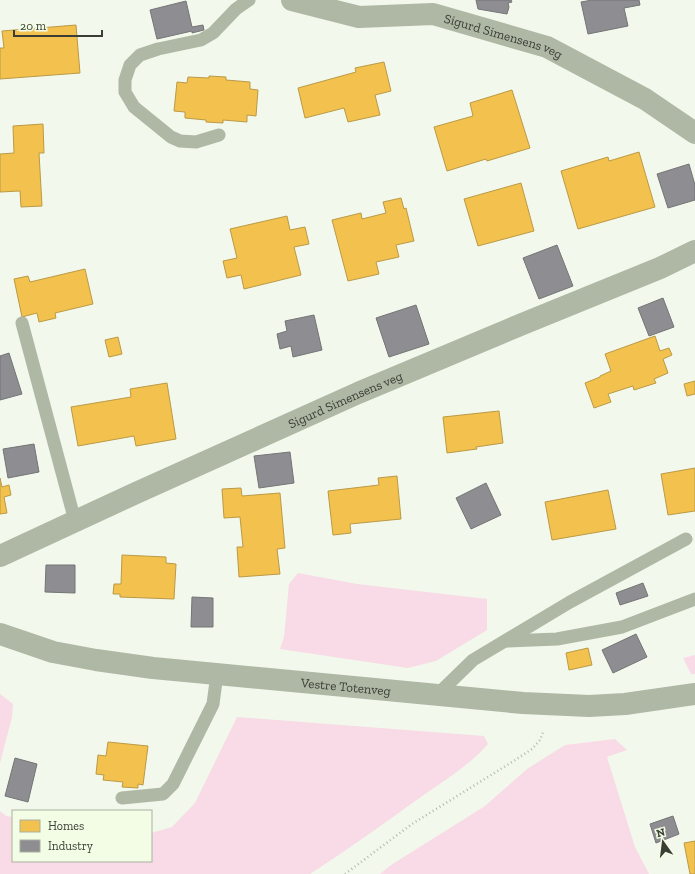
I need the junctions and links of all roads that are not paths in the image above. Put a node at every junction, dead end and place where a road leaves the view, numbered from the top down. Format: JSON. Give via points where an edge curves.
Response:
{"nodes":[{"id":1,"x":248,"y":0,"type":"edge"},
{"id":2,"x":292,"y":0,"type":"edge"},
{"id":3,"x":695,"y":133,"type":"edge"},
{"id":4,"x":219,"y":135,"type":"dead end"},
{"id":5,"x":695,"y":251,"type":"edge"},
{"id":6,"x":22,"y":323,"type":"dead end"},
{"id":7,"x":75,"y":521,"type":"junction"},
{"id":8,"x":686,"y":539,"type":"dead end"},
{"id":9,"x":0,"y":556,"type":"edge"},
{"id":10,"x":695,"y":599,"type":"edge"},
{"id":11,"x":0,"y":634,"type":"edge"},
{"id":12,"x":505,"y":641,"type":"junction"},
{"id":13,"x":217,"y":674,"type":"junction"},
{"id":14,"x":695,"y":694,"type":"edge"},
{"id":15,"x":437,"y":695,"type":"junction"},
{"id":16,"x":122,"y":798,"type":"dead end"}],
"edges":[{"from":1,"to":4,"type":"lane","via":[[213,33],[201,40],[140,55],[130,65],[125,80],[125,92],[134,107],[171,137],[180,141],[196,142]]},
{"from":2,"to":3,"type":"street","name":"Sigurd Simensens veg","via":[[359,16],[433,14],[548,46],[645,99]]},
{"from":5,"to":7,"type":"street","name":"Sigurd Simensens veg","via":[[660,268],[358,393]]},
{"from":6,"to":7,"type":"lane"},
{"from":7,"to":9,"type":"street","name":"Sigurd Simensens veg"},
{"from":8,"to":12,"type":"lane","via":[[570,602]]},
{"from":10,"to":12,"type":"lane","via":[[622,627],[557,639]]},
{"from":11,"to":13,"type":"street","name":"Vestre Totenveg","via":[[53,652],[96,660]]},
{"from":12,"to":15,"type":"lane","via":[[473,660]]},
{"from":13,"to":15,"type":"street","name":"Vestre Totenveg"},
{"from":13,"to":16,"type":"lane","via":[[213,704],[173,784],[163,794]]},
{"from":14,"to":15,"type":"street","name":"Vestre Totenveg","via":[[625,704],[589,706]]}]}
